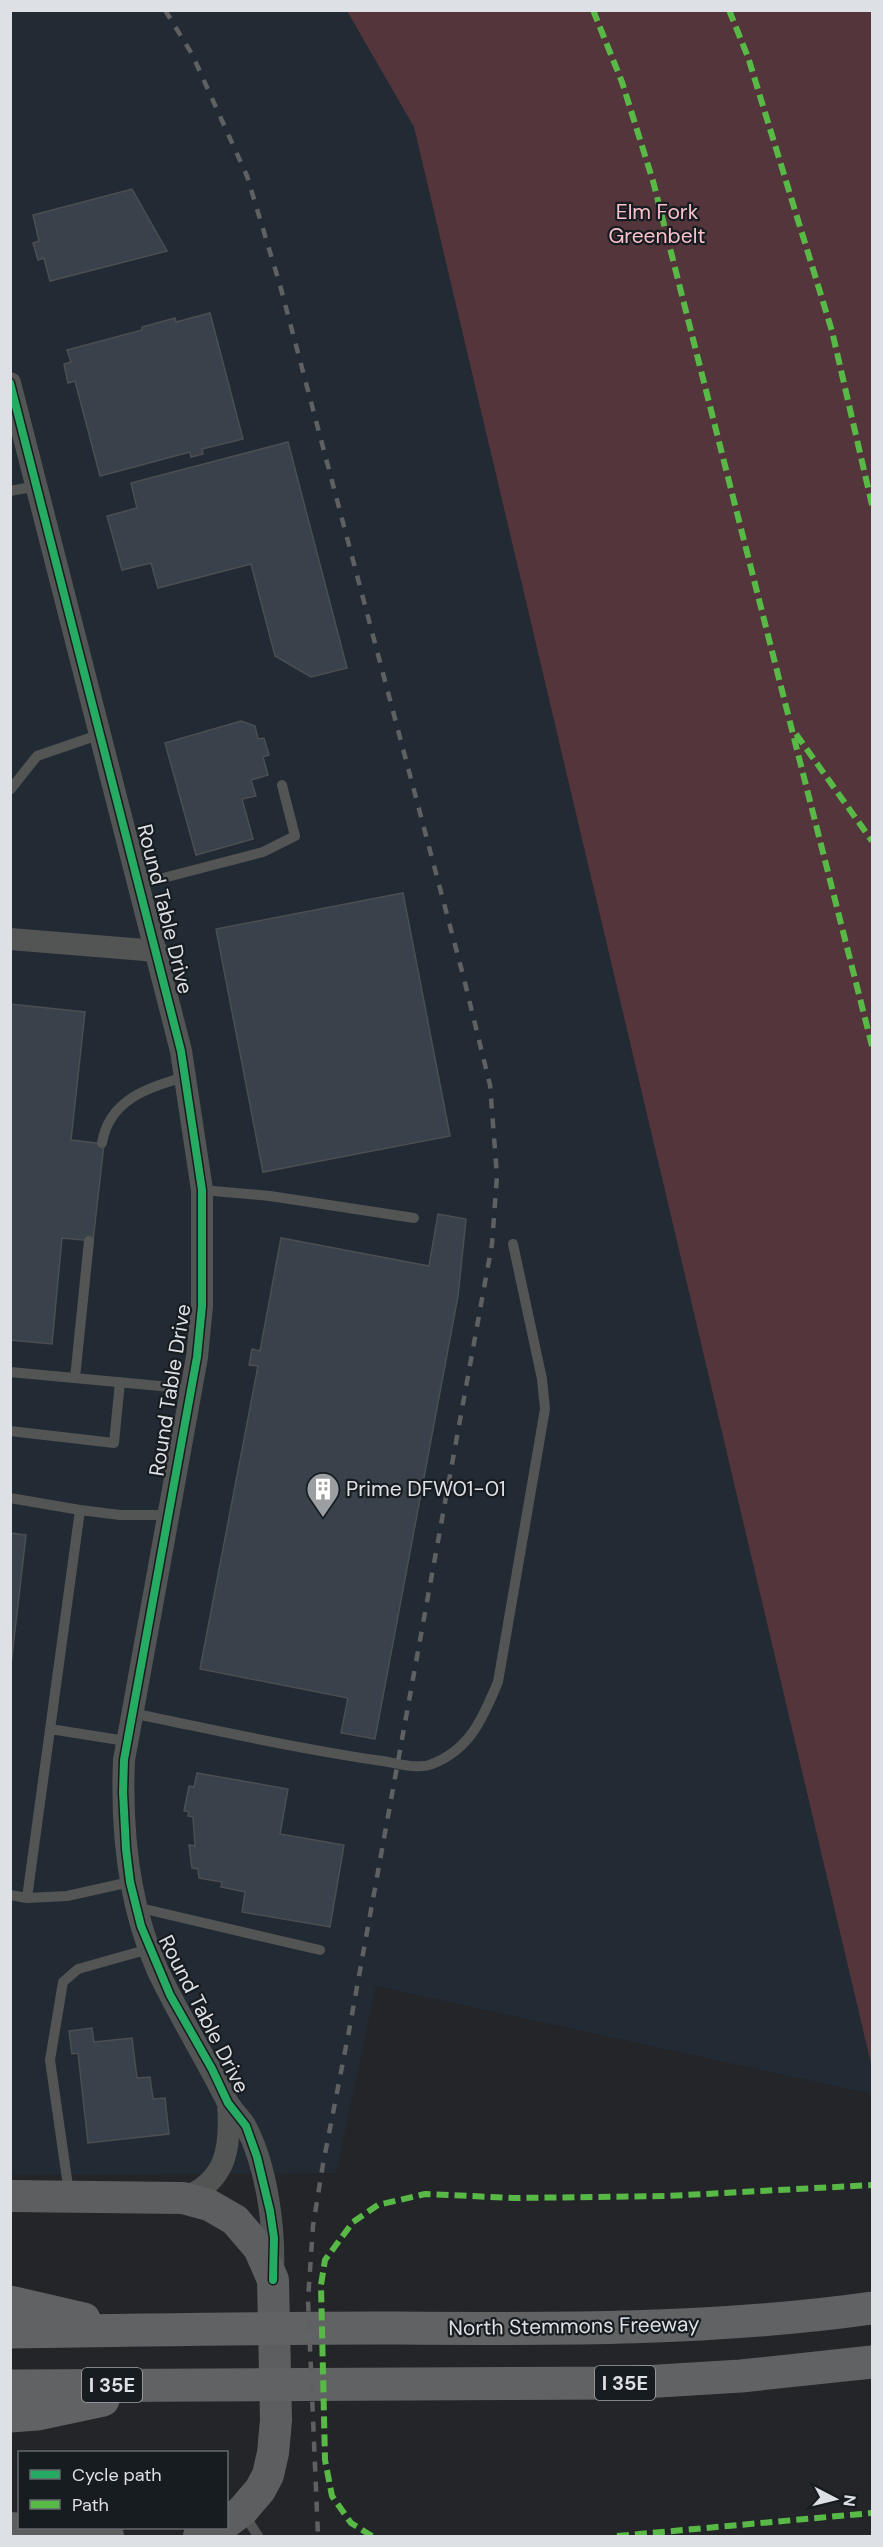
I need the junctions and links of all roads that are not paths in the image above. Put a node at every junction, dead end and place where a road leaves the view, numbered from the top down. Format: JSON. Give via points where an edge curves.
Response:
{"nodes":[{"id":1,"x":11,"y":388,"type":"edge"},
{"id":2,"x":37,"y":486,"type":"junction"},
{"id":3,"x":10,"y":491,"type":"edge"},
{"id":4,"x":101,"y":734,"type":"junction"},
{"id":5,"x":282,"y":785,"type":"dead end"},
{"id":6,"x":10,"y":790,"type":"edge"},
{"id":7,"x":140,"y":884,"type":"junction"},
{"id":8,"x":10,"y":939,"type":"edge"},
{"id":9,"x":157,"y":951,"type":"junction"},
{"id":10,"x":185,"y":1077,"type":"junction"},
{"id":11,"x":102,"y":1143,"type":"dead end"},
{"id":12,"x":202,"y":1190,"type":"junction"},
{"id":13,"x":414,"y":1218,"type":"dead end"},
{"id":14,"x":89,"y":1240,"type":"dead end"},
{"id":15,"x":513,"y":1244,"type":"dead end"},
{"id":16,"x":10,"y":1372,"type":"edge"},
{"id":17,"x":75,"y":1378,"type":"junction"},
{"id":18,"x":120,"y":1382,"type":"junction"},
{"id":19,"x":192,"y":1389,"type":"junction"},
{"id":20,"x":10,"y":1431,"type":"edge"},
{"id":21,"x":10,"y":1498,"type":"edge"},
{"id":22,"x":80,"y":1510,"type":"junction"},
{"id":23,"x":168,"y":1515,"type":"junction"},
{"id":24,"x":131,"y":1713,"type":"junction"},
{"id":25,"x":50,"y":1729,"type":"junction"},
{"id":26,"x":126,"y":1741,"type":"junction"},
{"id":27,"x":130,"y":1882,"type":"junction"},
{"id":28,"x":10,"y":1895,"type":"edge"},
{"id":29,"x":27,"y":1898,"type":"junction"},
{"id":30,"x":136,"y":1907,"type":"junction"},
{"id":31,"x":149,"y":1949,"type":"junction"},
{"id":32,"x":320,"y":1950,"type":"dead end"},
{"id":33,"x":228,"y":2103,"type":"junction"},
{"id":34,"x":10,"y":2196,"type":"edge"},
{"id":35,"x":70,"y":2196,"type":"junction"},
{"id":36,"x":183,"y":2198,"type":"junction"},
{"id":37,"x":273,"y":2280,"type":"junction"},
{"id":38,"x":10,"y":2302,"type":"edge"},
{"id":39,"x":873,"y":2307,"type":"edge"},
{"id":40,"x":132,"y":2330,"type":"junction"},
{"id":41,"x":10,"y":2332,"type":"edge"},
{"id":42,"x":873,"y":2362,"type":"edge"},
{"id":43,"x":180,"y":2384,"type":"junction"},
{"id":44,"x":10,"y":2386,"type":"edge"},
{"id":45,"x":10,"y":2416,"type":"edge"},
{"id":46,"x":237,"y":2524,"type":"edge"},
{"id":47,"x":22,"y":2529,"type":"edge"},
{"id":48,"x":221,"y":2529,"type":"edge"},
{"id":49,"x":108,"y":2536,"type":"edge"},
{"id":50,"x":199,"y":2536,"type":"edge"}],
"edges":[{"from":1,"to":2,"type":"street","name":"Round Table Drive"},
{"from":2,"to":3,"type":"lane"},
{"from":2,"to":4,"type":"street","name":"Round Table Drive"},
{"from":4,"to":6,"type":"lane","via":[[37,756]]},
{"from":4,"to":7,"type":"street","name":"Round Table Drive"},
{"from":5,"to":7,"type":"lane","via":[[295,836],[263,852]]},
{"from":7,"to":9,"type":"street","name":"Round Table Drive"},
{"from":8,"to":9,"type":"street"},
{"from":9,"to":10,"type":"street","name":"Round Table Drive"},
{"from":10,"to":11,"type":"lane","via":[[150,1086],[123,1104],[105,1128]]},
{"from":10,"to":12,"type":"street","name":"Round Table Drive"},
{"from":12,"to":13,"type":"lane"},
{"from":12,"to":19,"type":"street","name":"Round Table Drive","via":[[202,1306]]},
{"from":14,"to":17,"type":"lane"},
{"from":15,"to":24,"type":"lane","via":[[545,1409],[498,1682],[480,1724],[461,1746],[431,1764],[419,1766]]},
{"from":16,"to":17,"type":"lane"},
{"from":17,"to":18,"type":"lane"},
{"from":18,"to":19,"type":"lane"},
{"from":18,"to":20,"type":"lane","via":[[114,1443]]},
{"from":19,"to":23,"type":"street","name":"Round Table Drive"},
{"from":21,"to":22,"type":"lane"},
{"from":22,"to":23,"type":"lane"},
{"from":22,"to":25,"type":"lane"},
{"from":23,"to":24,"type":"street","name":"Round Table Drive"},
{"from":24,"to":26,"type":"street","name":"Round Table Drive"},
{"from":25,"to":26,"type":"lane"},
{"from":25,"to":29,"type":"lane"},
{"from":26,"to":27,"type":"street","name":"Round Table Drive","via":[[123,1819]]},
{"from":27,"to":29,"type":"lane","via":[[67,1896]]},
{"from":27,"to":30,"type":"street","name":"Round Table Drive"},
{"from":28,"to":29,"type":"lane"},
{"from":30,"to":31,"type":"street","name":"Round Table Drive"},
{"from":30,"to":32,"type":"lane"},
{"from":31,"to":33,"type":"street","name":"Round Table Drive"},
{"from":31,"to":35,"type":"lane","via":[[78,1969],[63,1982],[50,2060]]},
{"from":33,"to":36,"type":"street","name":"Round Table Drive","via":[[230,2132],[225,2160],[207,2185]]},
{"from":33,"to":37,"type":"street","name":"Round Table Drive","via":[[246,2126],[264,2183],[274,2238]]},
{"from":34,"to":35,"type":"main road"},
{"from":35,"to":36,"type":"main road"},
{"from":36,"to":37,"type":"main road","via":[[209,2205],[235,2220],[259,2248]]},
{"from":37,"to":46,"type":"main road","via":[[275,2436],[268,2475]]},
{"from":38,"to":40,"type":"highway"},
{"from":39,"to":40,"type":"highway","name":"North Stemmons Freeway","via":[[730,2323],[616,2328]]},
{"from":40,"to":41,"type":"highway","name":"North Stemmons Freeway"},
{"from":42,"to":43,"type":"highway","number":"I 35E","via":[[627,2383]]},
{"from":43,"to":44,"type":"highway","number":"I 35E"},
{"from":43,"to":45,"type":"highway","via":[[37,2414]]},
{"from":47,"to":49,"type":"main road"},
{"from":48,"to":50,"type":"main road"}]}
